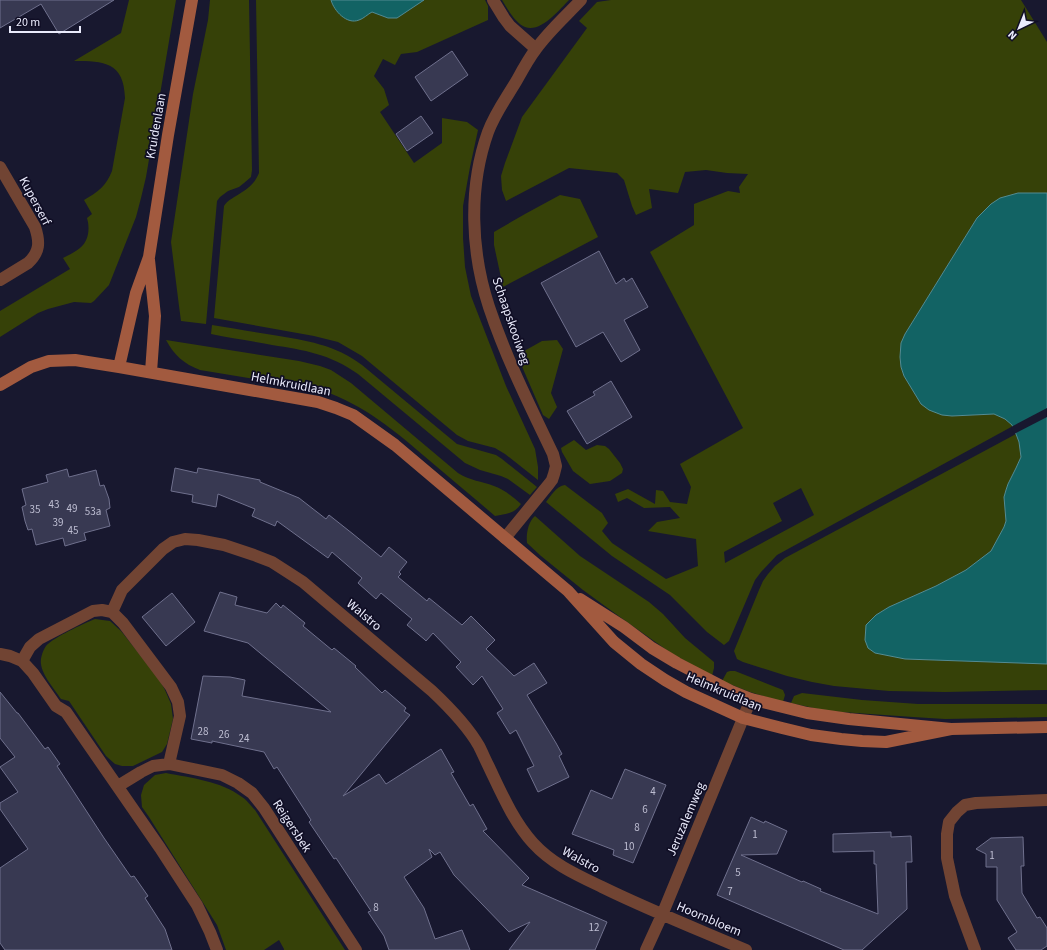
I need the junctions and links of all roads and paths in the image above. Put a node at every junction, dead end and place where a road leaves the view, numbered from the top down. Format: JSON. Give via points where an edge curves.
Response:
{"nodes":[{"id":1,"x":192,"y":0,"type":"edge"},
{"id":2,"x":493,"y":0,"type":"edge"},
{"id":3,"x":581,"y":0,"type":"edge"},
{"id":4,"x":536,"y":49,"type":"junction"},
{"id":5,"x":0,"y":167,"type":"edge"},
{"id":6,"x":148,"y":257,"type":"junction"},
{"id":7,"x":0,"y":280,"type":"edge"},
{"id":8,"x":119,"y":367,"type":"junction"},
{"id":9,"x":151,"y":372,"type":"junction"},
{"id":10,"x":0,"y":385,"type":"edge"},
{"id":11,"x":505,"y":538,"type":"junction"},
{"id":12,"x":568,"y":592,"type":"junction"},
{"id":13,"x":112,"y":612,"type":"junction"},
{"id":14,"x":0,"y":654,"type":"edge"},
{"id":15,"x":22,"y":661,"type":"junction"},
{"id":16,"x":751,"y":699,"type":"junction"},
{"id":17,"x":743,"y":718,"type":"junction"},
{"id":18,"x":1047,"y":727,"type":"edge"},
{"id":19,"x":951,"y":729,"type":"junction"},
{"id":20,"x":168,"y":764,"type":"junction"},
{"id":21,"x":118,"y":786,"type":"junction"},
{"id":22,"x":1047,"y":800,"type":"edge"},
{"id":23,"x":662,"y":915,"type":"junction"},
{"id":24,"x":217,"y":950,"type":"edge"},
{"id":25,"x":356,"y":950,"type":"edge"},
{"id":26,"x":646,"y":950,"type":"edge"},
{"id":27,"x":746,"y":950,"type":"edge"},
{"id":28,"x":976,"y":950,"type":"edge"}],
"edges":[{"from":1,"to":6,"type":"street","name":"Kruidenlaan"},
{"from":2,"to":4,"type":"street","via":[[510,26]]},
{"from":3,"to":4,"type":"street","name":"Schaapskooiweg"},
{"from":4,"to":11,"type":"street","name":"Schaapskooiweg","via":[[496,114],[488,133],[478,170],[474,202],[476,250],[488,306],[556,466],[549,484]]},
{"from":5,"to":7,"type":"street","name":"Kuperserf","via":[[36,227],[39,242],[36,253],[28,263]]},
{"from":6,"to":8,"type":"street","name":"Kruidenlaan","via":[[136,293]]},
{"from":6,"to":9,"type":"street","name":"Kruidenlaan","via":[[155,316]]},
{"from":8,"to":9,"type":"street","name":"Helmkruidlaan"},
{"from":8,"to":10,"type":"street","name":"Helmkruidlaan","via":[[75,360],[49,361],[31,367]]},
{"from":9,"to":11,"type":"street","name":"Helmkruidlaan","via":[[318,402],[354,416],[395,445]]},
{"from":11,"to":12,"type":"street","name":"Helmkruidlaan"},
{"from":12,"to":16,"type":"street","name":"Helmkruidlaan","via":[[624,626],[652,648],[677,663]]},
{"from":12,"to":17,"type":"street","name":"Helmkruidlaan","via":[[614,642],[641,664],[686,692]]},
{"from":13,"to":15,"type":"street","via":[[93,611],[39,639],[30,647]]},
{"from":13,"to":20,"type":"street","via":[[171,687],[178,702],[180,716]]},
{"from":13,"to":23,"type":"street","name":"Walstro","via":[[128,583],[173,542],[185,539],[211,542],[272,562],[303,582],[446,704],[479,746],[519,824],[533,844],[548,858]]},
{"from":14,"to":15,"type":"street"},
{"from":15,"to":21,"type":"street","via":[[56,706],[66,712]]},
{"from":16,"to":17,"type":"street","name":"Jeruzalemweg"},
{"from":16,"to":19,"type":"street","name":"Helmkruidlaan","via":[[814,714]]},
{"from":17,"to":19,"type":"street","name":"Helmkruidlaan","via":[[811,735],[862,741],[886,742]]},
{"from":17,"to":23,"type":"street","name":"Jeruzalemweg"},
{"from":18,"to":19,"type":"street","name":"Helmkruidlaan"},
{"from":20,"to":21,"type":"street","name":"Reigersbek","via":[[153,766]]},
{"from":20,"to":25,"type":"street","name":"Reigersbek","via":[[222,775],[238,782],[252,793]]},
{"from":21,"to":24,"type":"street","via":[[196,905]]},
{"from":22,"to":28,"type":"street","via":[[965,805],[949,822],[947,858],[955,896]]},
{"from":23,"to":26,"type":"street","name":"Jeruzalemweg"},
{"from":23,"to":27,"type":"street","name":"Hoornbloem"}]}
